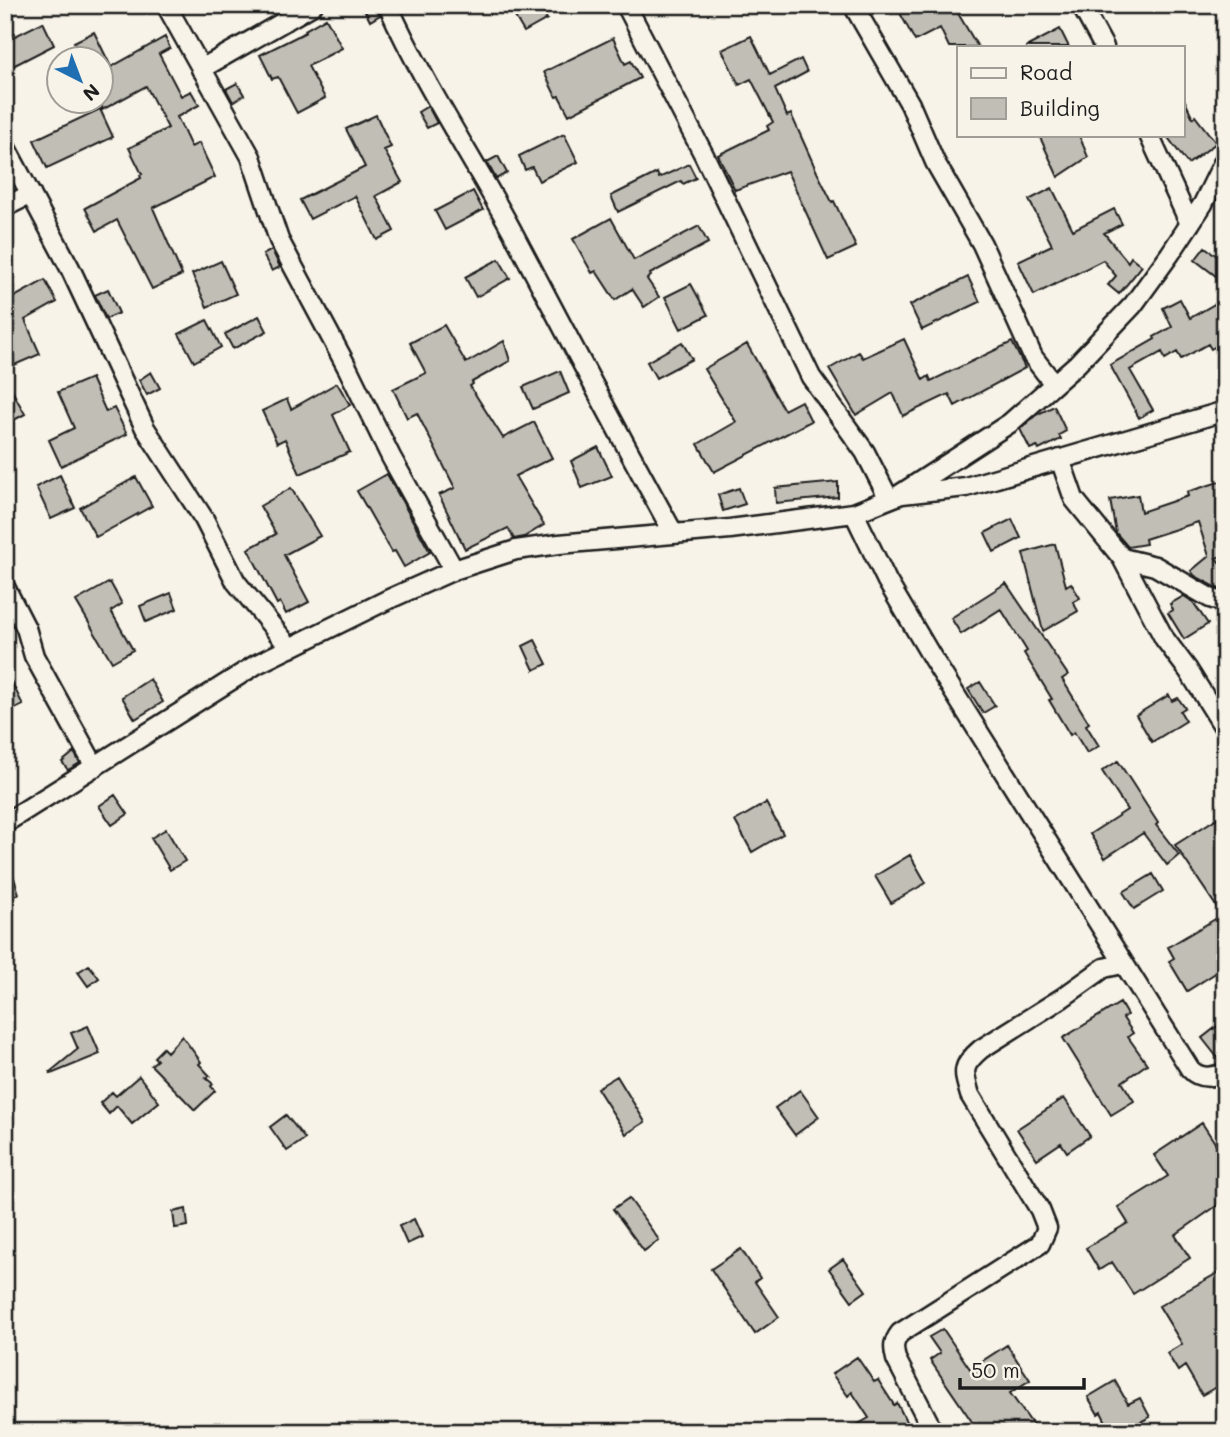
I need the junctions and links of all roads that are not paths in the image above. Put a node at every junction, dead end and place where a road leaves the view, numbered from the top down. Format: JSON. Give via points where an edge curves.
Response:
{"nodes":[{"id":1,"x":166,"y":5,"type":"edge"},
{"id":2,"x":313,"y":5,"type":"edge"},
{"id":3,"x":388,"y":5,"type":"edge"},
{"id":4,"x":626,"y":5,"type":"edge"},
{"id":5,"x":853,"y":5,"type":"edge"},
{"id":6,"x":1081,"y":5,"type":"edge"},
{"id":7,"x":1103,"y":46,"type":"edge"},
{"id":8,"x":201,"y":69,"type":"junction"},
{"id":9,"x":1149,"y":136,"type":"edge"},
{"id":10,"x":5,"y":146,"type":"edge"},
{"id":11,"x":1225,"y":159,"type":"edge"},
{"id":12,"x":31,"y":194,"type":"junction"},
{"id":13,"x":1225,"y":197,"type":"edge"},
{"id":14,"x":1203,"y":204,"type":"junction"},
{"id":15,"x":5,"y":207,"type":"edge"},
{"id":16,"x":1190,"y":224,"type":"junction"},
{"id":17,"x":1054,"y":384,"type":"junction"},
{"id":18,"x":1225,"y":411,"type":"edge"},
{"id":19,"x":959,"y":457,"type":"junction"},
{"id":20,"x":1060,"y":459,"type":"junction"},
{"id":21,"x":966,"y":487,"type":"junction"},
{"id":22,"x":894,"y":497,"type":"junction"},
{"id":23,"x":854,"y":513,"type":"junction"},
{"id":24,"x":674,"y":534,"type":"junction"},
{"id":25,"x":1122,"y":558,"type":"junction"},
{"id":26,"x":454,"y":570,"type":"junction"},
{"id":27,"x":5,"y":587,"type":"edge"},
{"id":28,"x":1225,"y":603,"type":"edge"},
{"id":29,"x":289,"y":648,"type":"junction"},
{"id":30,"x":1225,"y":729,"type":"edge"},
{"id":31,"x":95,"y":767,"type":"junction"},
{"id":32,"x":5,"y":823,"type":"edge"},
{"id":33,"x":1122,"y":964,"type":"junction"},
{"id":34,"x":1225,"y":1073,"type":"edge"},
{"id":35,"x":931,"y":1432,"type":"edge"}],
"edges":[{"from":1,"to":8,"type":"street"},
{"from":2,"to":8,"type":"street"},
{"from":3,"to":24,"type":"street"},
{"from":4,"to":22,"type":"street","via":[[811,377]]},
{"from":5,"to":17,"type":"street","via":[[982,244],[1033,357]]},
{"from":6,"to":7,"type":"street"},
{"from":8,"to":26,"type":"street","via":[[251,157],[279,240]]},
{"from":9,"to":16,"type":"street"},
{"from":10,"to":12,"type":"street"},
{"from":11,"to":14,"type":"street"},
{"from":12,"to":15,"type":"street"},
{"from":12,"to":29,"type":"street","via":[[145,428],[204,519],[236,582]]},
{"from":13,"to":14,"type":"street"},
{"from":14,"to":16,"type":"street"},
{"from":16,"to":17,"type":"street","via":[[1133,305]]},
{"from":17,"to":19,"type":"street","via":[[1010,423]]},
{"from":18,"to":20,"type":"street"},
{"from":19,"to":21,"type":"street"},
{"from":19,"to":22,"type":"street"},
{"from":20,"to":21,"type":"street"},
{"from":20,"to":25,"type":"street","via":[[1074,499]]},
{"from":21,"to":22,"type":"street"},
{"from":22,"to":23,"type":"street"},
{"from":23,"to":24,"type":"street"},
{"from":23,"to":33,"type":"street","via":[[933,659]]},
{"from":24,"to":26,"type":"street","via":[[516,550]]},
{"from":25,"to":28,"type":"street","via":[[1155,566]]},
{"from":25,"to":30,"type":"street","via":[[1164,638]]},
{"from":26,"to":29,"type":"street"},
{"from":27,"to":31,"type":"street","via":[[34,656]]},
{"from":29,"to":31,"type":"street"},
{"from":31,"to":32,"type":"street"},
{"from":33,"to":34,"type":"street","via":[[1195,1075]]},
{"from":33,"to":35,"type":"street","via":[[1104,968],[981,1049],[965,1066],[970,1095],[1047,1228],[1040,1244],[895,1340],[896,1359]]}]}
